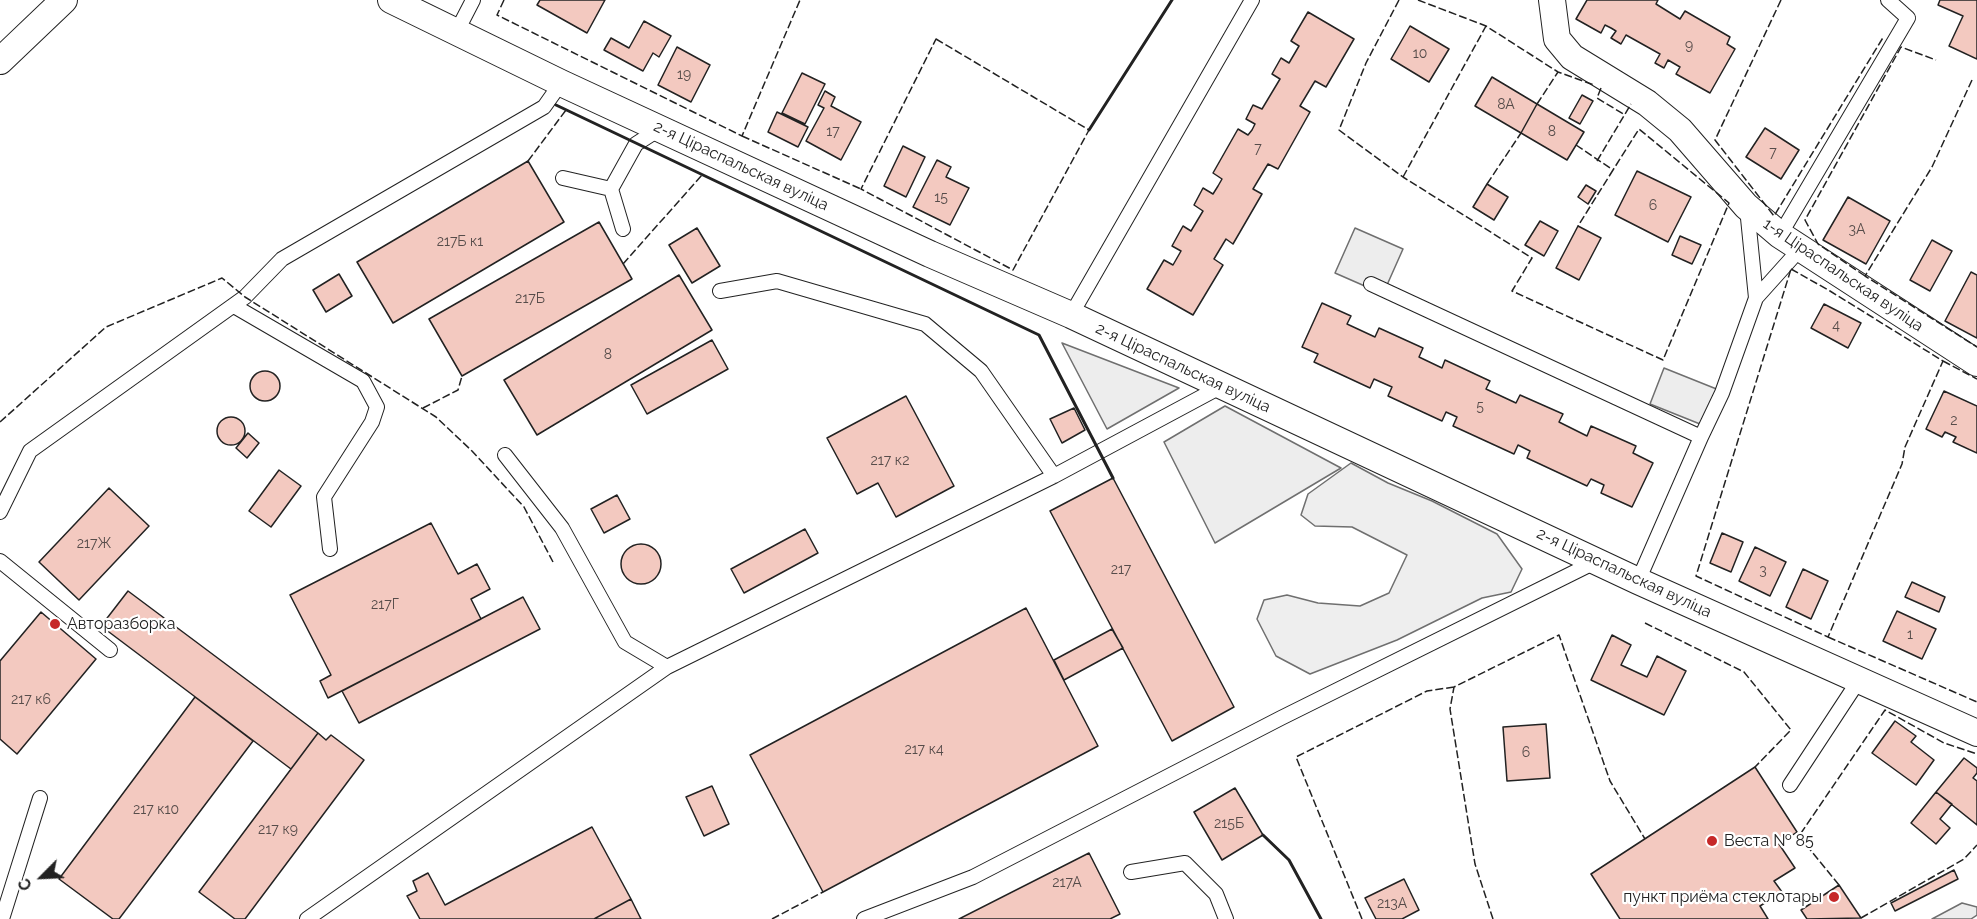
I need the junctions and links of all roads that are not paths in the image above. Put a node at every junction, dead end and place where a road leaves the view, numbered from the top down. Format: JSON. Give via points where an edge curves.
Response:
{"nodes":[{"id":1,"x":64,"y":0,"type":"edge"},
{"id":2,"x":391,"y":0,"type":"edge"},
{"id":3,"x":473,"y":0,"type":"edge"},
{"id":4,"x":1251,"y":0,"type":"edge"},
{"id":5,"x":1552,"y":0,"type":"edge"},
{"id":6,"x":1888,"y":0,"type":"edge"},
{"id":7,"x":457,"y":31,"type":"junction"},
{"id":8,"x":0,"y":61,"type":"edge"},
{"id":9,"x":561,"y":83,"type":"junction"},
{"id":10,"x":661,"y":128,"type":"junction"},
{"id":11,"x":563,"y":178,"type":"dead end"},
{"id":12,"x":611,"y":189,"type":"junction"},
{"id":13,"x":1746,"y":206,"type":"junction"},
{"id":14,"x":622,"y":229,"type":"dead end"},
{"id":15,"x":1790,"y":242,"type":"junction"},
{"id":16,"x":1371,"y":284,"type":"dead end"},
{"id":17,"x":720,"y":291,"type":"dead end"},
{"id":18,"x":1756,"y":298,"type":"junction"},
{"id":19,"x":234,"y":306,"type":"junction"},
{"id":20,"x":1071,"y":315,"type":"junction"},
{"id":21,"x":1977,"y":363,"type":"edge"},
{"id":22,"x":1222,"y":386,"type":"junction"},
{"id":23,"x":1701,"y":437,"type":"junction"},
{"id":24,"x":505,"y":455,"type":"dead end"},
{"id":25,"x":1054,"y":476,"type":"junction"},
{"id":26,"x":0,"y":512,"type":"edge"},
{"id":27,"x":330,"y":549,"type":"dead end"},
{"id":28,"x":0,"y":561,"type":"edge"},
{"id":29,"x":1597,"y":561,"type":"junction"},
{"id":30,"x":1638,"y":581,"type":"junction"},
{"id":31,"x":110,"y":650,"type":"dead end"},
{"id":32,"x":667,"y":667,"type":"junction"},
{"id":33,"x":1858,"y":680,"type":"junction"},
{"id":34,"x":1977,"y":733,"type":"edge"},
{"id":35,"x":1790,"y":785,"type":"dead end"},
{"id":36,"x":40,"y":798,"type":"dead end"},
{"id":37,"x":1131,"y":872,"type":"dead end"},
{"id":38,"x":2,"y":919,"type":"edge"},
{"id":39,"x":307,"y":919,"type":"edge"},
{"id":40,"x":864,"y":919,"type":"edge"},
{"id":41,"x":1226,"y":919,"type":"edge"}],
"edges":[{"from":1,"to":8,"type":"street"},
{"from":2,"to":7,"type":"street","name":"2-я Ціраспальская вуліца"},
{"from":3,"to":7,"type":"lane"},
{"from":4,"to":20,"type":"lane"},
{"from":5,"to":13,"type":"street","name":"1-я Ціраспальская вуліца","via":[[1557,39],[1572,57],[1647,103],[1680,130]]},
{"from":6,"to":15,"type":"lane","via":[[1908,18]]},
{"from":7,"to":9,"type":"street","name":"2-я Ціраспальская вуліца"},
{"from":9,"to":10,"type":"street","name":"2-я Ціраспальская вуліца"},
{"from":9,"to":19,"type":"lane","via":[[544,107],[282,259]]},
{"from":10,"to":12,"type":"lane","via":[[636,144]]},
{"from":10,"to":20,"type":"street","name":"2-я Ціраспальская вуліца","via":[[930,254]]},
{"from":11,"to":12,"type":"lane"},
{"from":12,"to":14,"type":"lane"},
{"from":13,"to":15,"type":"street","name":"1-я Ціраспальская вуліца"},
{"from":13,"to":18,"type":"lane"},
{"from":15,"to":18,"type":"lane"},
{"from":15,"to":21,"type":"street","name":"1-я Ціраспальская вуліца"},
{"from":16,"to":23,"type":"lane"},
{"from":17,"to":25,"type":"lane","via":[[777,281],[925,324],[981,371]]},
{"from":18,"to":23,"type":"lane","via":[[1722,393]]},
{"from":19,"to":26,"type":"lane","via":[[30,451]]},
{"from":19,"to":27,"type":"lane","via":[[363,381],[377,407],[372,423],[324,497]]},
{"from":20,"to":22,"type":"street","name":"2-я Ціраспальская вуліца"},
{"from":22,"to":25,"type":"lane"},
{"from":22,"to":29,"type":"street","name":"2-я Ціраспальская вуліца"},
{"from":23,"to":30,"type":"lane"},
{"from":24,"to":32,"type":"lane","via":[[562,528],[625,642]]},
{"from":25,"to":32,"type":"lane"},
{"from":28,"to":31,"type":"lane"},
{"from":29,"to":30,"type":"street","name":"2-я Ціраспальская вуліца"},
{"from":29,"to":40,"type":"lane","via":[[973,877]]},
{"from":30,"to":33,"type":"street","name":"2-я Ціраспальская вуліца"},
{"from":32,"to":39,"type":"lane"},
{"from":33,"to":34,"type":"street","name":"2-я Ціраспальская вуліца"},
{"from":33,"to":35,"type":"lane"},
{"from":36,"to":38,"type":"lane"},
{"from":37,"to":41,"type":"lane","via":[[1185,863],[1216,894]]}]}
